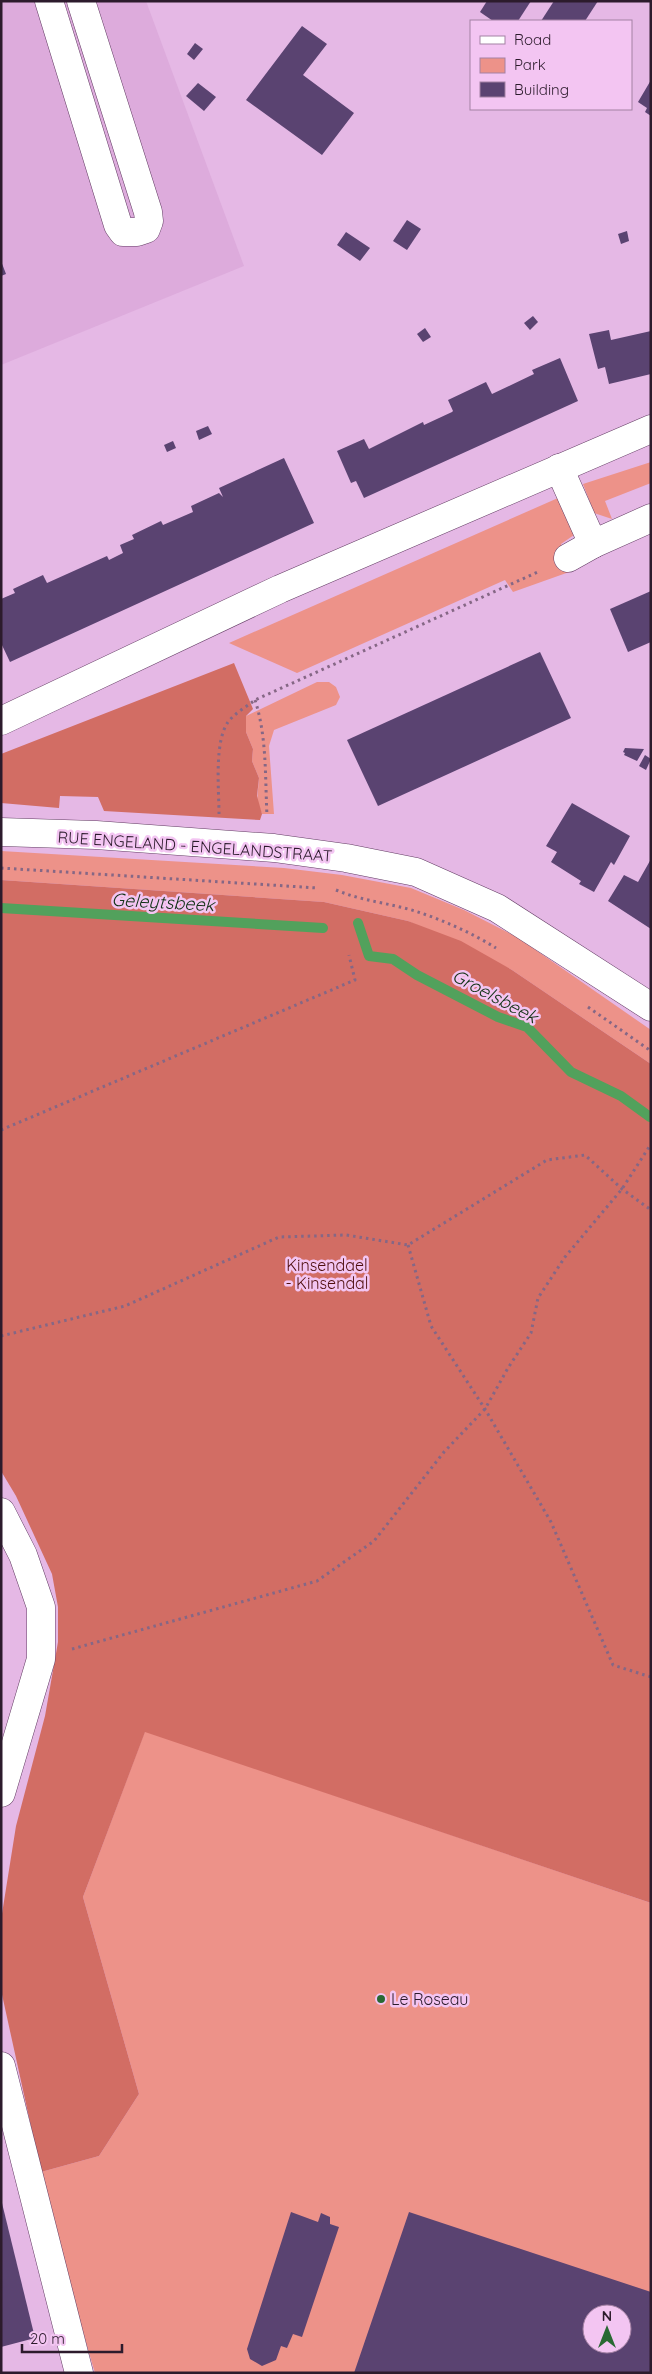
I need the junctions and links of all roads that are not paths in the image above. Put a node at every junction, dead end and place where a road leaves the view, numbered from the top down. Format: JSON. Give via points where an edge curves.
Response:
{"nodes":[{"id":1,"x":49,"y":1,"type":"edge"},
{"id":2,"x":81,"y":1,"type":"edge"},
{"id":3,"x":651,"y":429,"type":"edge"},
{"id":4,"x":558,"y":468,"type":"junction"},
{"id":5,"x":651,"y":518,"type":"edge"},
{"id":6,"x":592,"y":544,"type":"junction"},
{"id":7,"x":568,"y":558,"type":"dead end"},
{"id":8,"x":1,"y":721,"type":"edge"},
{"id":9,"x":1,"y":832,"type":"edge"},
{"id":10,"x":651,"y":1007,"type":"edge"},
{"id":11,"x":1,"y":1512,"type":"edge"},
{"id":12,"x":1,"y":1793,"type":"edge"},
{"id":13,"x":1,"y":2066,"type":"edge"},
{"id":14,"x":79,"y":2373,"type":"edge"}],
"edges":[{"from":1,"to":2,"type":"street","via":[[118,225],[124,232],[136,232],[146,229],[148,212]]},
{"from":3,"to":4,"type":"street"},
{"from":4,"to":6,"type":"street"},
{"from":4,"to":8,"type":"street","via":[[280,589]]},
{"from":5,"to":6,"type":"street"},
{"from":6,"to":7,"type":"street"},
{"from":9,"to":10,"type":"street","name":"RUE ENGELAND - ENGELANDSTRAAT","via":[[274,848],[416,872],[497,908]]},
{"from":11,"to":12,"type":"street","via":[[23,1555],[41,1607],[40,1659]]},
{"from":13,"to":14,"type":"street"}]}
